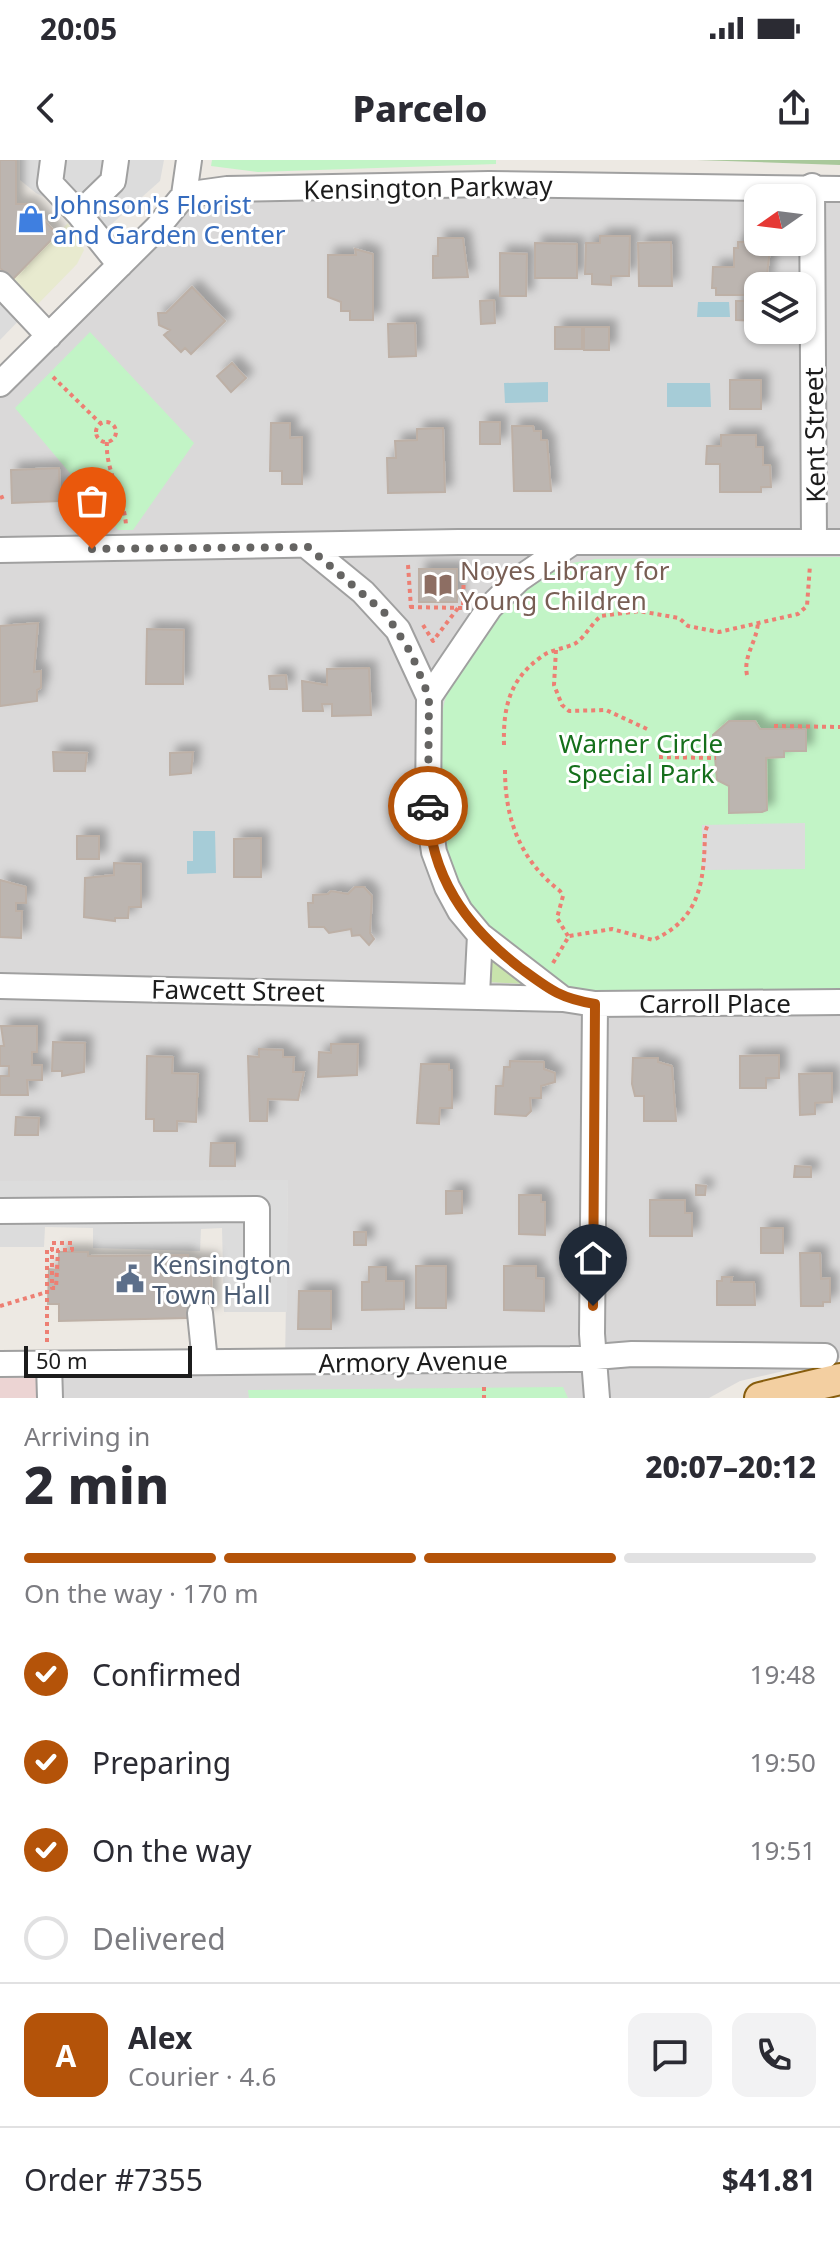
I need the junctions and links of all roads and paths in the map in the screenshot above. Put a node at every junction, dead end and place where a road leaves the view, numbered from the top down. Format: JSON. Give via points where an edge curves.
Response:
{"nodes":[{"id":1,"x":53,"y":160,"type":"edge"},
{"id":2,"x":116,"y":160,"type":"edge"},
{"id":3,"x":189,"y":160,"type":"edge"},
{"id":4,"x":744,"y":186,"type":"edge"},
{"id":5,"x":816,"y":186,"type":"edge"},
{"id":6,"x":840,"y":189,"type":"edge"},
{"id":7,"x":184,"y":195,"type":"junction"},
{"id":8,"x":79,"y":214,"type":"junction"},
{"id":9,"x":812,"y":256,"type":"edge"},
{"id":10,"x":120,"y":265,"type":"junction"},
{"id":11,"x":3,"y":294,"type":"edge"},
{"id":12,"x":49,"y":336,"type":"junction"},
{"id":13,"x":53,"y":377,"type":"dead end"},
{"id":14,"x":0,"y":384,"type":"edge"},
{"id":15,"x":100,"y":423,"type":"junction"},
{"id":16,"x":107,"y":442,"type":"junction"},
{"id":17,"x":126,"y":523,"type":"dead end"},
{"id":18,"x":464,"y":542,"type":"junction"},
{"id":19,"x":840,"y":542,"type":"edge"},
{"id":20,"x":570,"y":544,"type":"junction"},
{"id":21,"x":308,"y":547,"type":"junction"},
{"id":22,"x":0,"y":550,"type":"edge"},
{"id":23,"x":812,"y":551,"type":"junction"},
{"id":24,"x":407,"y":561,"type":"dead end"},
{"id":25,"x":410,"y":607,"type":"junction"},
{"id":26,"x":458,"y":608,"type":"junction"},
{"id":27,"x":758,"y":622,"type":"junction"},
{"id":28,"x":556,"y":650,"type":"junction"},
{"id":29,"x":747,"y":675,"type":"dead end"},
{"id":30,"x":429,"y":697,"type":"junction"},
{"id":31,"x":774,"y":726,"type":"dead end"},
{"id":32,"x":840,"y":727,"type":"edge"},
{"id":33,"x":647,"y":729,"type":"dead end"},
{"id":34,"x":504,"y":745,"type":"dead end"},
{"id":35,"x":659,"y":757,"type":"dead end"},
{"id":36,"x":716,"y":758,"type":"dead end"},
{"id":37,"x":505,"y":770,"type":"dead end"},
{"id":38,"x":708,"y":824,"type":"dead end"},
{"id":39,"x":480,"y":935,"type":"junction"},
{"id":40,"x":569,"y":936,"type":"junction"},
{"id":41,"x":0,"y":986,"type":"edge"},
{"id":42,"x":477,"y":994,"type":"junction"},
{"id":43,"x":556,"y":994,"type":"junction"},
{"id":44,"x":840,"y":1002,"type":"edge"},
{"id":45,"x":595,"y":1004,"type":"junction"},
{"id":46,"x":0,"y":1211,"type":"edge"},
{"id":47,"x":52,"y":1250,"type":"junction"},
{"id":48,"x":47,"y":1289,"type":"junction"},
{"id":49,"x":257,"y":1292,"type":"dead end"},
{"id":50,"x":0,"y":1306,"type":"edge"},
{"id":51,"x":200,"y":1313,"type":"dead end"},
{"id":52,"x":47,"y":1339,"type":"dead end"},
{"id":53,"x":595,"y":1357,"type":"junction"},
{"id":54,"x":205,"y":1362,"type":"junction"},
{"id":55,"x":0,"y":1364,"type":"edge"},
{"id":56,"x":49,"y":1364,"type":"junction"},
{"id":57,"x":832,"y":1367,"type":"edge"},
{"id":58,"x":484,"y":1387,"type":"dead end"},
{"id":59,"x":50,"y":1398,"type":"edge"},
{"id":60,"x":484,"y":1398,"type":"edge"},
{"id":61,"x":597,"y":1398,"type":"edge"},
{"id":62,"x":760,"y":1398,"type":"edge"}],
"edges":[{"from":1,"to":8,"type":"street","via":[[50,183]]},
{"from":2,"to":8,"type":"street","via":[[113,181]]},
{"from":3,"to":7,"type":"street"},
{"from":4,"to":7,"type":"street","name":"Kensington Parkway","via":[[489,184],[227,189]]},
{"from":5,"to":6,"type":"street","name":"Kensington Parkway"},
{"from":7,"to":10,"type":"street"},
{"from":8,"to":10,"type":"street"},
{"from":9,"to":23,"type":"street","name":"Kent Street"},
{"from":10,"to":12,"type":"street"},
{"from":11,"to":12,"type":"street"},
{"from":12,"to":14,"type":"street"},
{"from":13,"to":15,"type":"path"},
{"from":15,"to":16,"type":"path","via":[[96,435]]},
{"from":15,"to":16,"type":"path","via":[[110,422],[117,430]]},
{"from":16,"to":17,"type":"path"},
{"from":18,"to":20,"type":"street"},
{"from":18,"to":21,"type":"street"},
{"from":18,"to":26,"type":"path","via":[[463,608]]},
{"from":19,"to":23,"type":"street"},
{"from":20,"to":23,"type":"street"},
{"from":20,"to":30,"type":"street","via":[[519,579],[490,607]]},
{"from":21,"to":22,"type":"street"},
{"from":21,"to":30,"type":"street","name":"Carroll Place","via":[[363,592],[398,630]]},
{"from":23,"to":27,"type":"path","via":[[807,606],[798,614]]},
{"from":24,"to":25,"type":"path"},
{"from":25,"to":26,"type":"path"},
{"from":25,"to":26,"type":"path","via":[[413,621],[421,621],[433,641]]},
{"from":27,"to":28,"type":"path","via":[[719,632],[688,626],[679,618],[622,612],[601,616],[577,642]]},
{"from":27,"to":29,"type":"path","via":[[744,661]]},
{"from":28,"to":33,"type":"path","via":[[554,685],[562,705],[569,711],[606,710]]},
{"from":28,"to":34,"type":"path","via":[[542,656],[508,694]]},
{"from":30,"to":39,"type":"street","name":"Carroll Place","via":[[428,811],[434,852],[460,911]]},
{"from":31,"to":32,"type":"path"},
{"from":35,"to":36,"type":"path"},
{"from":37,"to":40,"type":"path","via":[[507,803],[519,843],[528,861],[563,896],[557,918]]},
{"from":38,"to":40,"type":"path","via":[[703,887],[684,920],[667,934],[653,940],[612,929]]},
{"from":39,"to":42,"type":"street"},
{"from":39,"to":43,"type":"street","name":"Carroll Place"},
{"from":40,"to":43,"type":"path","via":[[553,963]]},
{"from":41,"to":42,"type":"street","name":"Fawcett Street"},
{"from":42,"to":43,"type":"street","name":"Fawcett Street"},
{"from":43,"to":45,"type":"street","name":"Carroll Place"},
{"from":44,"to":45,"type":"street","name":"Carroll Place"},
{"from":45,"to":53,"type":"street"},
{"from":46,"to":49,"type":"street","via":[[257,1209]]},
{"from":47,"to":47,"type":"path","via":[[52,1243],[72,1243],[72,1250],[58,1250],[58,1288],[52,1288]]},
{"from":47,"to":48,"type":"path","via":[[47,1250]]},
{"from":48,"to":50,"type":"path"},
{"from":48,"to":52,"type":"path"},
{"from":51,"to":54,"type":"street"},
{"from":53,"to":54,"type":"street","name":"Armory Avenue"},
{"from":53,"to":57,"type":"street","name":"Armory Avenue","via":[[632,1354]]},
{"from":53,"to":61,"type":"street"},
{"from":54,"to":56,"type":"street","name":"Armory Avenue"},
{"from":55,"to":56,"type":"street","name":"Armory Avenue"},
{"from":56,"to":59,"type":"street"},
{"from":57,"to":62,"type":"main road"},
{"from":58,"to":60,"type":"path"}]}
